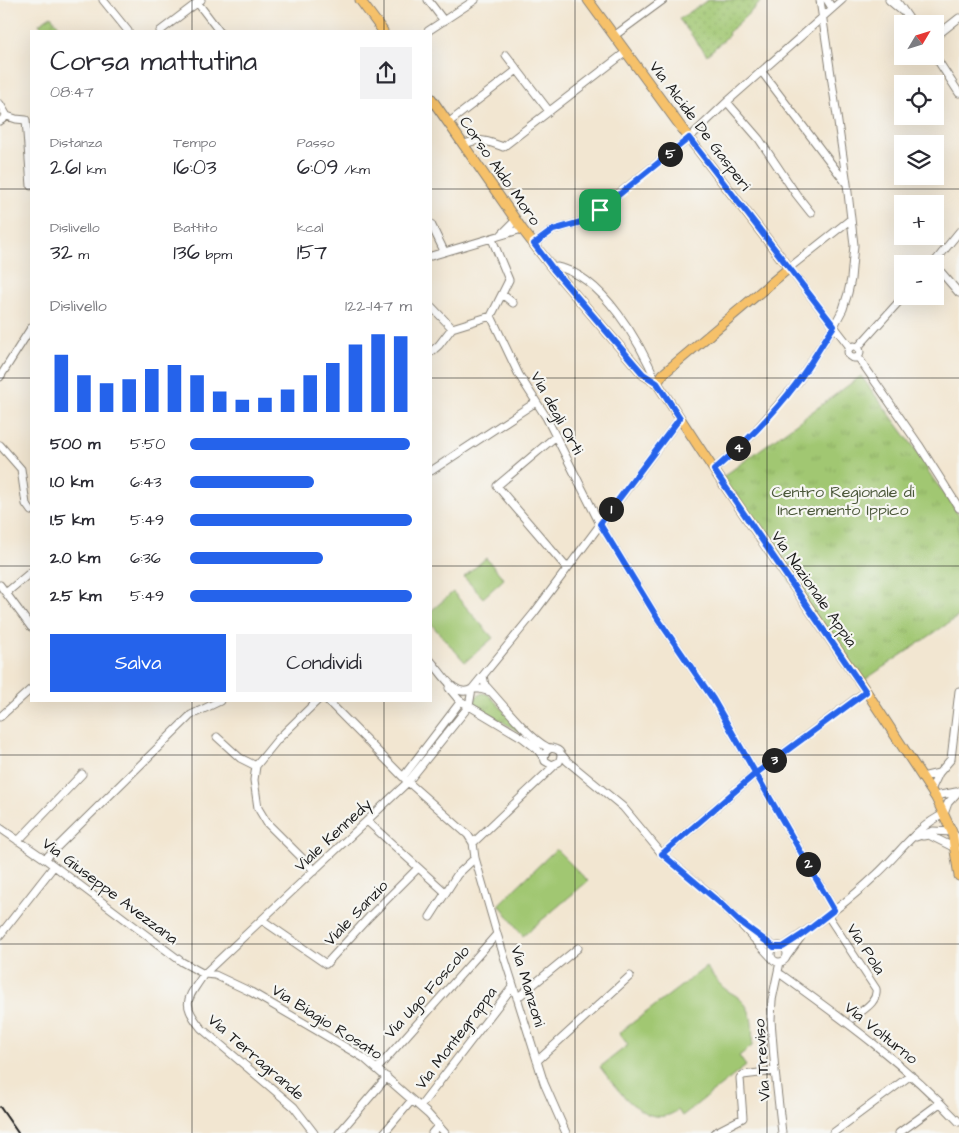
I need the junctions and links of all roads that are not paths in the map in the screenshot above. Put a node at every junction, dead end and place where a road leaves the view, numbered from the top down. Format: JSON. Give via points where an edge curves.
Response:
{"nodes":[{"id":1,"x":103,"y":0,"type":"edge"},
{"id":2,"x":360,"y":0,"type":"edge"},
{"id":3,"x":428,"y":0,"type":"edge"},
{"id":4,"x":475,"y":0,"type":"edge"},
{"id":5,"x":588,"y":0,"type":"edge"},
{"id":6,"x":663,"y":0,"type":"edge"},
{"id":7,"x":820,"y":0,"type":"edge"},
{"id":8,"x":827,"y":0,"type":"edge"},
{"id":9,"x":842,"y":0,"type":"edge"},
{"id":10,"x":889,"y":0,"type":"edge"},
{"id":11,"x":896,"y":0,"type":"edge"},
{"id":12,"x":199,"y":1,"type":"edge"},
{"id":13,"x":832,"y":8,"type":"junction"},
{"id":14,"x":905,"y":12,"type":"junction"},
{"id":15,"x":907,"y":15,"type":"edge"},
{"id":16,"x":824,"y":16,"type":"junction"},
{"id":17,"x":959,"y":18,"type":"edge"},
{"id":18,"x":444,"y":21,"type":"junction"},
{"id":19,"x":127,"y":30,"type":"edge"},
{"id":20,"x":161,"y":30,"type":"edge"},
{"id":21,"x":218,"y":30,"type":"edge"},
{"id":22,"x":382,"y":30,"type":"edge"},
{"id":23,"x":430,"y":30,"type":"edge"},
{"id":24,"x":944,"y":30,"type":"edge"},
{"id":25,"x":614,"y":36,"type":"junction"},
{"id":26,"x":626,"y":52,"type":"junction"},
{"id":27,"x":506,"y":55,"type":"dead end"},
{"id":28,"x":941,"y":65,"type":"edge"},
{"id":29,"x":518,"y":70,"type":"junction"},
{"id":30,"x":762,"y":72,"type":"junction"},
{"id":31,"x":959,"y":93,"type":"edge"},
{"id":32,"x":432,"y":99,"type":"edge"},
{"id":33,"x":727,"y":102,"type":"junction"},
{"id":34,"x":0,"y":104,"type":"edge"},
{"id":35,"x":549,"y":111,"type":"junction"},
{"id":36,"x":8,"y":116,"type":"junction"},
{"id":37,"x":28,"y":119,"type":"edge"},
{"id":38,"x":0,"y":121,"type":"edge"},
{"id":39,"x":448,"y":123,"type":"junction"},
{"id":40,"x":689,"y":138,"type":"junction"},
{"id":41,"x":463,"y":145,"type":"junction"},
{"id":42,"x":30,"y":164,"type":"edge"},
{"id":43,"x":847,"y":184,"type":"junction"},
{"id":44,"x":812,"y":213,"type":"dead end"},
{"id":45,"x":851,"y":219,"type":"junction"},
{"id":46,"x":516,"y":220,"type":"junction"},
{"id":47,"x":432,"y":226,"type":"edge"},
{"id":48,"x":522,"y":229,"type":"junction"},
{"id":49,"x":959,"y":232,"type":"edge"},
{"id":50,"x":500,"y":236,"type":"junction"},
{"id":51,"x":492,"y":239,"type":"junction"},
{"id":52,"x":534,"y":244,"type":"junction"},
{"id":53,"x":444,"y":251,"type":"junction"},
{"id":54,"x":941,"y":255,"type":"edge"},
{"id":55,"x":432,"y":256,"type":"edge"},
{"id":56,"x":789,"y":268,"type":"junction"},
{"id":57,"x":553,"y":269,"type":"junction"},
{"id":58,"x":944,"y":276,"type":"edge"},
{"id":59,"x":959,"y":293,"type":"edge"},
{"id":60,"x":502,"y":294,"type":"junction"},
{"id":61,"x":514,"y":303,"type":"dead end"},
{"id":62,"x":895,"y":305,"type":"edge"},
{"id":63,"x":432,"y":307,"type":"edge"},
{"id":64,"x":491,"y":316,"type":"junction"},
{"id":65,"x":834,"y":326,"type":"junction"},
{"id":66,"x":452,"y":328,"type":"junction"},
{"id":67,"x":30,"y":330,"type":"edge"},
{"id":68,"x":854,"y":347,"type":"junction"},
{"id":69,"x":432,"y":351,"type":"edge"},
{"id":70,"x":858,"y":357,"type":"junction"},
{"id":71,"x":1,"y":374,"type":"edge"},
{"id":72,"x":657,"y":383,"type":"junction"},
{"id":73,"x":536,"y":402,"type":"junction"},
{"id":74,"x":680,"y":418,"type":"junction"},
{"id":75,"x":556,"y":436,"type":"junction"},
{"id":76,"x":0,"y":445,"type":"edge"},
{"id":77,"x":432,"y":470,"type":"edge"},
{"id":78,"x":714,"y":470,"type":"junction"},
{"id":79,"x":959,"y":508,"type":"edge"},
{"id":80,"x":30,"y":510,"type":"edge"},
{"id":81,"x":600,"y":524,"type":"junction"},
{"id":82,"x":567,"y":568,"type":"junction"},
{"id":83,"x":30,"y":573,"type":"edge"},
{"id":84,"x":0,"y":585,"type":"edge"},
{"id":85,"x":6,"y":593,"type":"junction"},
{"id":86,"x":30,"y":626,"type":"edge"},
{"id":87,"x":432,"y":662,"type":"edge"},
{"id":88,"x":432,"y":668,"type":"edge"},
{"id":89,"x":483,"y":676,"type":"junction"},
{"id":90,"x":472,"y":689,"type":"junction"},
{"id":91,"x":30,"y":690,"type":"edge"},
{"id":92,"x":959,"y":691,"type":"edge"},
{"id":93,"x":492,"y":692,"type":"junction"},
{"id":94,"x":866,"y":692,"type":"junction"},
{"id":95,"x":461,"y":701,"type":"junction"},
{"id":96,"x":218,"y":702,"type":"edge"},
{"id":97,"x":315,"y":702,"type":"edge"},
{"id":98,"x":329,"y":702,"type":"edge"},
{"id":99,"x":469,"y":706,"type":"junction"},
{"id":100,"x":0,"y":717,"type":"edge"},
{"id":101,"x":529,"y":732,"type":"junction"},
{"id":102,"x":217,"y":737,"type":"dead end"},
{"id":103,"x":523,"y":738,"type":"junction"},
{"id":104,"x":552,"y":748,"type":"junction"},
{"id":105,"x":561,"y":754,"type":"junction"},
{"id":106,"x":545,"y":759,"type":"junction"},
{"id":107,"x":556,"y":764,"type":"junction"},
{"id":108,"x":256,"y":766,"type":"junction"},
{"id":109,"x":939,"y":772,"type":"junction"},
{"id":110,"x":82,"y":774,"type":"dead end"},
{"id":111,"x":755,"y":774,"type":"junction"},
{"id":112,"x":541,"y":777,"type":"junction"},
{"id":113,"x":922,"y":777,"type":"junction"},
{"id":114,"x":406,"y":779,"type":"junction"},
{"id":115,"x":959,"y":791,"type":"edge"},
{"id":116,"x":933,"y":793,"type":"junction"},
{"id":117,"x":944,"y":814,"type":"junction"},
{"id":118,"x":367,"y":821,"type":"junction"},
{"id":119,"x":0,"y":828,"type":"edge"},
{"id":120,"x":486,"y":830,"type":"junction"},
{"id":121,"x":952,"y":832,"type":"junction"},
{"id":122,"x":468,"y":835,"type":"junction"},
{"id":123,"x":911,"y":839,"type":"junction"},
{"id":124,"x":651,"y":840,"type":"junction"},
{"id":125,"x":18,"y":841,"type":"junction"},
{"id":126,"x":473,"y":843,"type":"junction"},
{"id":127,"x":958,"y":846,"type":"edge"},
{"id":128,"x":662,"y":854,"type":"junction"},
{"id":129,"x":475,"y":858,"type":"junction"},
{"id":130,"x":45,"y":859,"type":"junction"},
{"id":131,"x":54,"y":866,"type":"junction"},
{"id":132,"x":418,"y":868,"type":"junction"},
{"id":133,"x":315,"y":871,"type":"junction"},
{"id":134,"x":959,"y":876,"type":"edge"},
{"id":135,"x":445,"y":892,"type":"junction"},
{"id":136,"x":834,"y":910,"type":"junction"},
{"id":137,"x":828,"y":916,"type":"junction"},
{"id":138,"x":430,"y":917,"type":"dead end"},
{"id":139,"x":262,"y":920,"type":"junction"},
{"id":140,"x":740,"y":922,"type":"junction"},
{"id":141,"x":1,"y":931,"type":"edge"},
{"id":142,"x":497,"y":934,"type":"junction"},
{"id":143,"x":803,"y":934,"type":"junction"},
{"id":144,"x":774,"y":947,"type":"junction"},
{"id":145,"x":783,"y":947,"type":"junction"},
{"id":146,"x":578,"y":948,"type":"dead end"},
{"id":147,"x":787,"y":956,"type":"junction"},
{"id":148,"x":775,"y":960,"type":"junction"},
{"id":149,"x":779,"y":973,"type":"junction"},
{"id":150,"x":204,"y":974,"type":"junction"},
{"id":151,"x":630,"y":976,"type":"dead end"},
{"id":152,"x":776,"y":984,"type":"junction"},
{"id":153,"x":513,"y":986,"type":"junction"},
{"id":154,"x":517,"y":998,"type":"junction"},
{"id":155,"x":853,"y":1018,"type":"dead end"},
{"id":156,"x":537,"y":1062,"type":"junction"},
{"id":157,"x":377,"y":1069,"type":"junction"},
{"id":158,"x":775,"y":1071,"type":"junction"},
{"id":159,"x":911,"y":1076,"type":"junction"},
{"id":160,"x":387,"y":1077,"type":"junction"},
{"id":161,"x":412,"y":1100,"type":"junction"},
{"id":162,"x":940,"y":1103,"type":"junction"},
{"id":163,"x":420,"y":1107,"type":"junction"},
{"id":164,"x":959,"y":1122,"type":"edge"},
{"id":165,"x":439,"y":1125,"type":"junction"},
{"id":166,"x":314,"y":1133,"type":"edge"},
{"id":167,"x":339,"y":1133,"type":"edge"},
{"id":168,"x":384,"y":1133,"type":"edge"},
{"id":169,"x":432,"y":1133,"type":"edge"},
{"id":170,"x":445,"y":1133,"type":"edge"},
{"id":171,"x":566,"y":1133,"type":"edge"},
{"id":172,"x":714,"y":1133,"type":"edge"},
{"id":173,"x":782,"y":1133,"type":"edge"},
{"id":174,"x":833,"y":1133,"type":"edge"},
{"id":175,"x":899,"y":1133,"type":"edge"}],
"edges":[{"from":1,"to":19,"type":"street"},
{"from":2,"to":22,"type":"main road"},
{"from":3,"to":18,"type":"street"},
{"from":4,"to":18,"type":"street"},
{"from":5,"to":25,"type":"main road","name":"Via Alcide De Gasperi"},
{"from":6,"to":25,"type":"street"},
{"from":7,"to":16,"type":"street"},
{"from":8,"to":13,"type":"street"},
{"from":9,"to":13,"type":"street"},
{"from":10,"to":14,"type":"street"},
{"from":11,"to":14,"type":"street"},
{"from":12,"to":20,"type":"street"},
{"from":12,"to":21,"type":"street"},
{"from":13,"to":16,"type":"street"},
{"from":14,"to":15,"type":"street"},
{"from":16,"to":30,"type":"street"},
{"from":16,"to":43,"type":"street"},
{"from":17,"to":24,"type":"street"},
{"from":18,"to":23,"type":"street"},
{"from":25,"to":26,"type":"main road","name":"Via Alcide De Gasperi"},
{"from":26,"to":35,"type":"street"},
{"from":26,"to":40,"type":"main road","name":"Via Alcide De Gasperi"},
{"from":27,"to":29,"type":"street"},
{"from":28,"to":31,"type":"street"},
{"from":29,"to":35,"type":"street"},
{"from":29,"to":39,"type":"street"},
{"from":30,"to":33,"type":"street"},
{"from":30,"to":43,"type":"street"},
{"from":32,"to":39,"type":"main road","name":"Corso Aldo Moro"},
{"from":33,"to":40,"type":"street"},
{"from":33,"to":44,"type":"street","via":[[759,139]]},
{"from":34,"to":36,"type":"street"},
{"from":35,"to":41,"type":"street","via":[[504,147],[475,140]]},
{"from":36,"to":37,"type":"street"},
{"from":36,"to":38,"type":"street"},
{"from":37,"to":42,"type":"street"},
{"from":39,"to":41,"type":"main road","name":"Corso Aldo Moro"},
{"from":40,"to":52,"type":"street","via":[[588,218],[553,230]]},
{"from":40,"to":56,"type":"main road","name":"Via Alcide De Gasperi"},
{"from":41,"to":46,"type":"main road","name":"Corso Aldo Moro"},
{"from":43,"to":45,"type":"street"},
{"from":45,"to":56,"type":"street"},
{"from":45,"to":65,"type":"street","via":[[854,245],[852,279],[843,310]]},
{"from":46,"to":48,"type":"main road","name":"Corso Aldo Moro"},
{"from":46,"to":50,"type":"street"},
{"from":47,"to":53,"type":"street"},
{"from":48,"to":50,"type":"street"},
{"from":48,"to":52,"type":"main road","name":"Corso Aldo Moro"},
{"from":49,"to":54,"type":"street"},
{"from":50,"to":51,"type":"street"},
{"from":51,"to":53,"type":"street"},
{"from":51,"to":60,"type":"street","via":[[509,280]]},
{"from":52,"to":57,"type":"main road","name":"Corso Aldo Moro"},
{"from":53,"to":55,"type":"street"},
{"from":56,"to":65,"type":"street"},
{"from":56,"to":72,"type":"main road","via":[[663,374]]},
{"from":57,"to":72,"type":"main road","name":"Corso Aldo Moro","via":[[643,374]]},
{"from":57,"to":72,"type":"street","via":[[557,267],[574,272],[595,287],[631,332]]},
{"from":58,"to":59,"type":"street"},
{"from":60,"to":61,"type":"street"},
{"from":60,"to":64,"type":"street"},
{"from":62,"to":68,"type":"street"},
{"from":63,"to":66,"type":"street"},
{"from":64,"to":66,"type":"street"},
{"from":64,"to":73,"type":"street","name":"Via degli Orti","via":[[519,375]]},
{"from":65,"to":68,"type":"street"},
{"from":65,"to":78,"type":"street","via":[[798,382],[750,438]]},
{"from":66,"to":69,"type":"street"},
{"from":67,"to":71,"type":"street"},
{"from":68,"to":70,"type":"street","via":[[860,352]]},
{"from":68,"to":70,"type":"street","via":[[848,351],[850,357]]},
{"from":70,"to":79,"type":"street"},
{"from":72,"to":74,"type":"main road","name":"Via Nazionale Appia"},
{"from":73,"to":75,"type":"street","name":"Via degli Orti"},
{"from":73,"to":77,"type":"street"},
{"from":74,"to":78,"type":"main road","name":"Via Nazionale Appia"},
{"from":74,"to":81,"type":"street"},
{"from":75,"to":81,"type":"street","name":"Via degli Orti"},
{"from":75,"to":82,"type":"street","via":[[497,486]]},
{"from":76,"to":80,"type":"street","via":[[22,469],[26,504]]},
{"from":78,"to":94,"type":"main road","name":"Via Nazionale Appia"},
{"from":81,"to":82,"type":"street"},
{"from":81,"to":111,"type":"street","name":"Via degli Orti","via":[[658,619],[713,699]]},
{"from":82,"to":89,"type":"street"},
{"from":83,"to":85,"type":"street"},
{"from":84,"to":85,"type":"street"},
{"from":85,"to":86,"type":"street"},
{"from":87,"to":90,"type":"street","via":[[456,690]]},
{"from":88,"to":95,"type":"street"},
{"from":89,"to":90,"type":"street"},
{"from":89,"to":93,"type":"street","via":[[483,682]]},
{"from":90,"to":93,"type":"street"},
{"from":90,"to":99,"type":"street"},
{"from":91,"to":100,"type":"street"},
{"from":92,"to":109,"type":"street","via":[[951,759]]},
{"from":93,"to":101,"type":"street"},
{"from":94,"to":111,"type":"street"},
{"from":94,"to":113,"type":"main road","name":"Via Nazionale Appia"},
{"from":95,"to":99,"type":"street"},
{"from":95,"to":114,"type":"street"},
{"from":96,"to":130,"type":"street","via":[[191,716]]},
{"from":97,"to":108,"type":"street"},
{"from":98,"to":114,"type":"street"},
{"from":99,"to":103,"type":"street"},
{"from":99,"to":114,"type":"street","name":"Viale Kennedy"},
{"from":101,"to":103,"type":"street"},
{"from":101,"to":104,"type":"street"},
{"from":102,"to":108,"type":"street","via":[[240,758]]},
{"from":103,"to":106,"type":"street"},
{"from":104,"to":105,"type":"street"},
{"from":104,"to":106,"type":"street","via":[[547,750]]},
{"from":105,"to":107,"type":"street"},
{"from":105,"to":124,"type":"street","via":[[623,807]]},
{"from":106,"to":107,"type":"street","via":[[549,764]]},
{"from":106,"to":112,"type":"street"},
{"from":107,"to":112,"type":"street"},
{"from":107,"to":124,"type":"street","via":[[565,765]]},
{"from":108,"to":133,"type":"street","via":[[254,780],[258,808],[267,823]]},
{"from":109,"to":113,"type":"street"},
{"from":109,"to":116,"type":"street"},
{"from":110,"to":125,"type":"street"},
{"from":111,"to":128,"type":"street"},
{"from":111,"to":136,"type":"street","name":"Via degli Orti"},
{"from":112,"to":120,"type":"street"},
{"from":113,"to":116,"type":"main road","name":"Via Nazionale Appia"},
{"from":114,"to":118,"type":"street","name":"Viale Kennedy"},
{"from":114,"to":122,"type":"street"},
{"from":115,"to":116,"type":"street"},
{"from":115,"to":117,"type":"street","via":[[948,803]]},
{"from":116,"to":117,"type":"main road","name":"Via Nazionale Appia"},
{"from":117,"to":121,"type":"main road","name":"Via Nazionale Appia"},
{"from":117,"to":123,"type":"street","via":[[925,824]]},
{"from":118,"to":132,"type":"street"},
{"from":118,"to":133,"type":"street","name":"Viale Kennedy"},
{"from":119,"to":125,"type":"street","name":"Via Giuseppe Avezzana"},
{"from":120,"to":122,"type":"street"},
{"from":120,"to":126,"type":"street"},
{"from":121,"to":123,"type":"street","via":[[933,831]]},
{"from":121,"to":127,"type":"main road","name":"Via Nazionale Appia"},
{"from":122,"to":126,"type":"street"},
{"from":123,"to":127,"type":"street","via":[[929,835]]},
{"from":123,"to":136,"type":"street","via":[[874,877]]},
{"from":124,"to":128,"type":"street"},
{"from":125,"to":130,"type":"street","name":"Via Giuseppe Avezzana"},
{"from":126,"to":129,"type":"street","name":"Via Manzoni"},
{"from":127,"to":134,"type":"main road","name":"Via Nazionale Appia"},
{"from":128,"to":140,"type":"street"},
{"from":129,"to":135,"type":"street"},
{"from":129,"to":142,"type":"street","name":"Via Manzoni"},
{"from":130,"to":131,"type":"street","name":"Via Giuseppe Avezzana"},
{"from":131,"to":141,"type":"street"},
{"from":131,"to":150,"type":"street","name":"Via Giuseppe Avezzana","via":[[182,962]]},
{"from":132,"to":135,"type":"street"},
{"from":132,"to":139,"type":"street","name":"Viale Sanzio","via":[[326,964]]},
{"from":133,"to":139,"type":"street","name":"Viale Kennedy"},
{"from":135,"to":138,"type":"street"},
{"from":136,"to":137,"type":"street"},
{"from":137,"to":143,"type":"street"},
{"from":137,"to":155,"type":"street","name":"Via Pola","via":[[876,990],[875,1000]]},
{"from":139,"to":150,"type":"street","name":"Viale Kennedy"},
{"from":140,"to":144,"type":"street"},
{"from":140,"to":148,"type":"street"},
{"from":142,"to":153,"type":"street","name":"Via Manzoni"},
{"from":142,"to":157,"type":"street","name":"Via Ugo Foscolo"},
{"from":143,"to":145,"type":"street"},
{"from":143,"to":147,"type":"street"},
{"from":144,"to":145,"type":"street"},
{"from":144,"to":148,"type":"street","via":[[771,951]]},
{"from":145,"to":147,"type":"street"},
{"from":146,"to":154,"type":"street"},
{"from":147,"to":148,"type":"street","via":[[784,960]]},
{"from":148,"to":149,"type":"street","name":"Via Treviso"},
{"from":148,"to":152,"type":"street","name":"Via Treviso"},
{"from":149,"to":152,"type":"street","name":"Via Treviso"},
{"from":149,"to":159,"type":"street","name":"Via Volturno","via":[[893,1058]]},
{"from":150,"to":157,"type":"street","name":"Via Biagio Rosato","via":[[215,975],[251,992],[364,1058]]},
{"from":150,"to":166,"type":"street","name":"Via Terragrande","via":[[188,998],[191,1015],[218,1044],[294,1107]]},
{"from":151,"to":156,"type":"street"},
{"from":152,"to":158,"type":"street","name":"Via Treviso","via":[[771,1020]]},
{"from":153,"to":154,"type":"street","name":"Via Manzoni"},
{"from":153,"to":163,"type":"street","name":"Via Montegrappa"},
{"from":154,"to":156,"type":"street","name":"Via Manzoni"},
{"from":156,"to":171,"type":"street","name":"Via Manzoni"},
{"from":157,"to":160,"type":"street","name":"Via Biagio Rosato"},
{"from":158,"to":172,"type":"street","via":[[740,1078],[743,1118]]},
{"from":158,"to":173,"type":"street","name":"Via Treviso"},
{"from":159,"to":162,"type":"street","name":"Via Volturno"},
{"from":159,"to":174,"type":"street"},
{"from":160,"to":161,"type":"street","name":"Via Biagio Rosato"},
{"from":160,"to":167,"type":"street"},
{"from":161,"to":163,"type":"street","name":"Via Biagio Rosato"},
{"from":161,"to":168,"type":"street"},
{"from":162,"to":164,"type":"street","name":"Via Volturno"},
{"from":162,"to":175,"type":"street"},
{"from":163,"to":165,"type":"street","name":"Via Biagio Rosato"},
{"from":165,"to":169,"type":"street"},
{"from":165,"to":170,"type":"street","name":"Via Biagio Rosato"}]}
